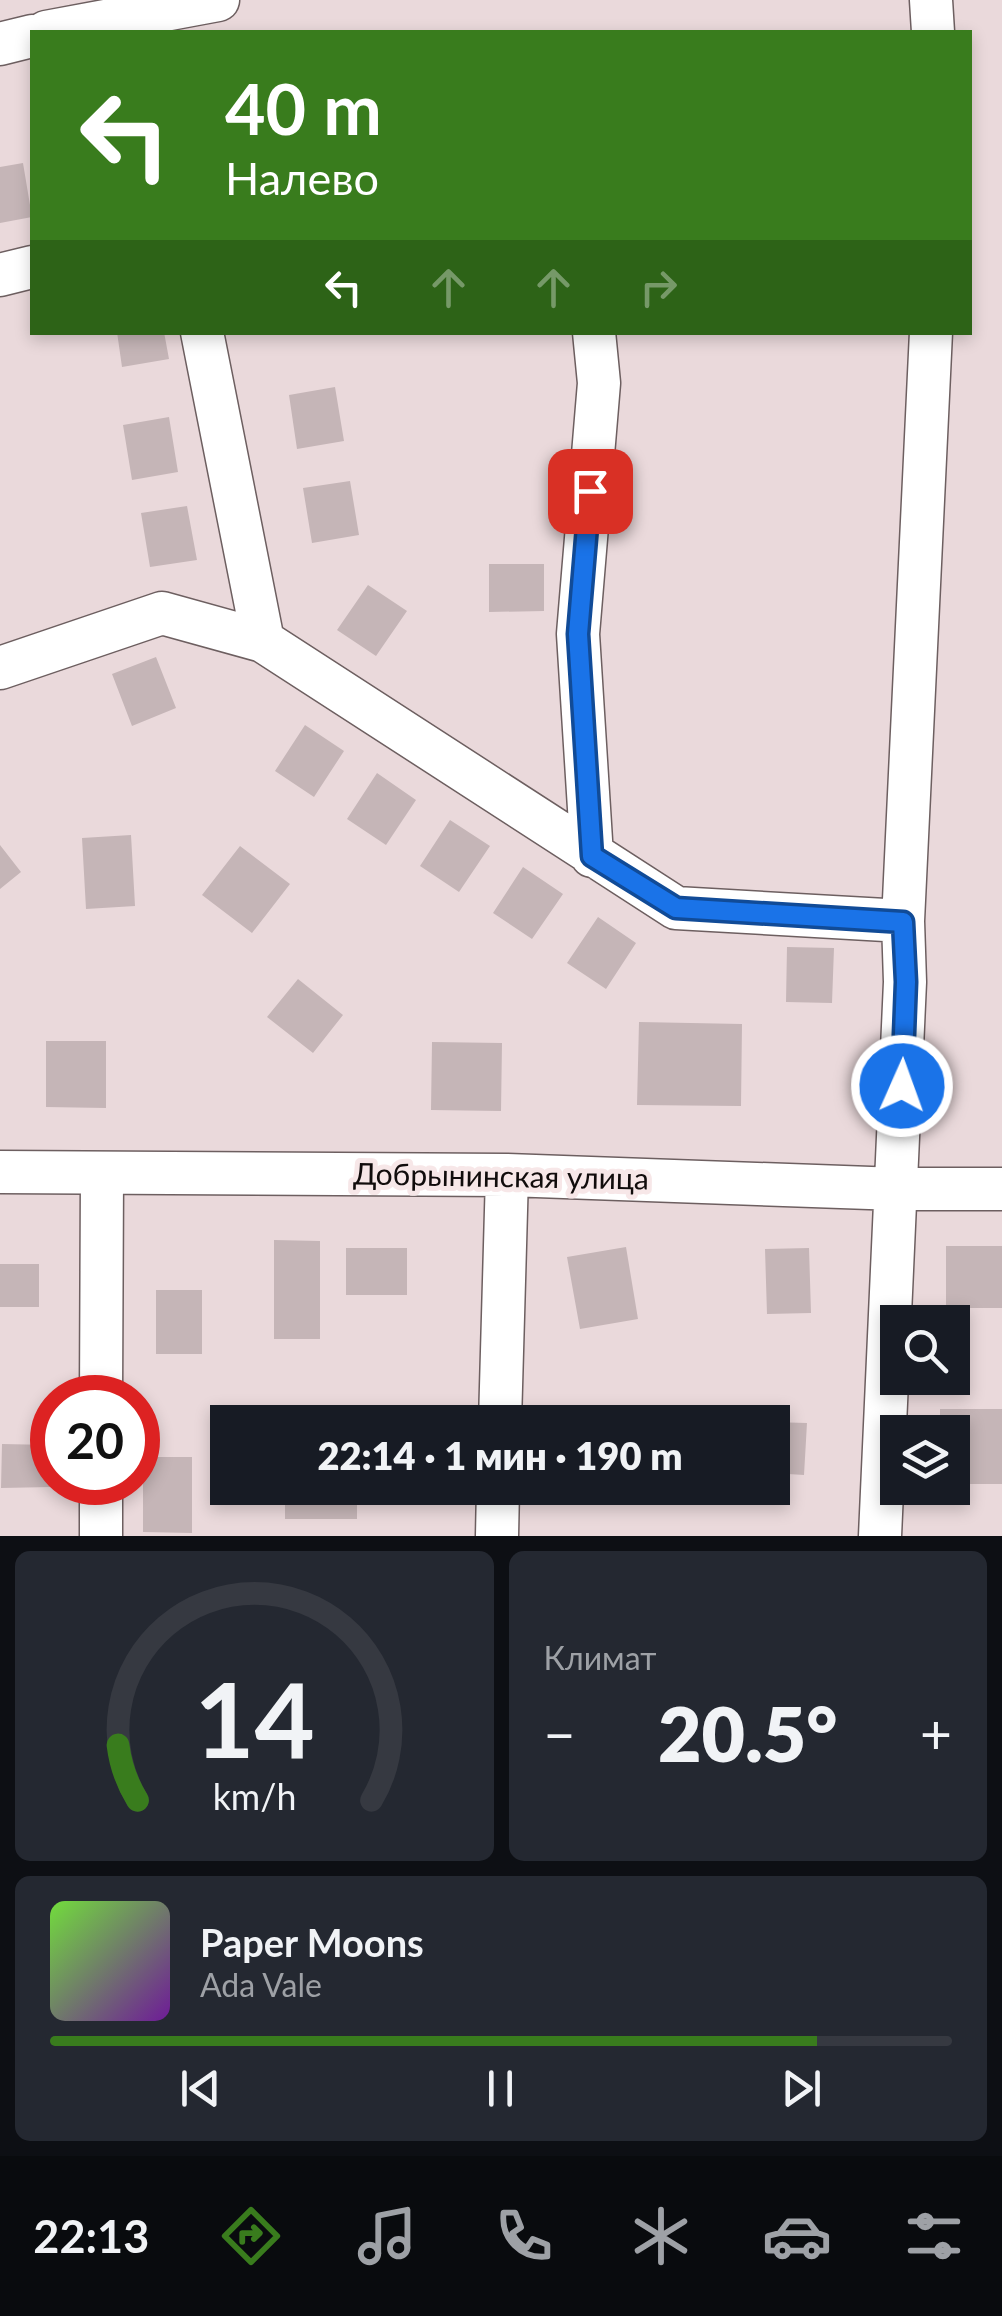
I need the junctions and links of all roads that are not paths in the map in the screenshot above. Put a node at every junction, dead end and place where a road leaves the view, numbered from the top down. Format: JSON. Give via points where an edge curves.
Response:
{"nodes":[{"id":1,"x":218,"y":0,"type":"edge"},
{"id":2,"x":931,"y":0,"type":"edge"},
{"id":3,"x":57,"y":30,"type":"edge"},
{"id":4,"x":933,"y":30,"type":"edge"},
{"id":5,"x":30,"y":36,"type":"edge"},
{"id":6,"x":0,"y":44,"type":"edge"},
{"id":7,"x":30,"y":268,"type":"edge"},
{"id":8,"x":0,"y":276,"type":"edge"},
{"id":9,"x":203,"y":335,"type":"edge"},
{"id":10,"x":594,"y":335,"type":"edge"},
{"id":11,"x":932,"y":335,"type":"edge"},
{"id":12,"x":262,"y":641,"type":"junction"},
{"id":13,"x":0,"y":668,"type":"edge"},
{"id":14,"x":592,"y":856,"type":"junction"},
{"id":15,"x":903,"y":922,"type":"junction"},
{"id":16,"x":0,"y":1172,"type":"edge"},
{"id":17,"x":102,"y":1174,"type":"junction"},
{"id":18,"x":507,"y":1175,"type":"junction"},
{"id":19,"x":898,"y":1189,"type":"junction"},
{"id":20,"x":1002,"y":1189,"type":"edge"},
{"id":21,"x":101,"y":1375,"type":"edge"},
{"id":22,"x":500,"y":1405,"type":"edge"},
{"id":23,"x":101,"y":1505,"type":"edge"},
{"id":24,"x":498,"y":1505,"type":"edge"},
{"id":25,"x":101,"y":1536,"type":"edge"},
{"id":26,"x":497,"y":1536,"type":"edge"},
{"id":27,"x":880,"y":1536,"type":"edge"}],
"edges":[{"from":1,"to":3,"type":"street"},
{"from":2,"to":4,"type":"street"},
{"from":5,"to":6,"type":"street"},
{"from":7,"to":8,"type":"street"},
{"from":9,"to":12,"type":"street"},
{"from":10,"to":14,"type":"street","via":[[598,383],[578,634]]},
{"from":11,"to":15,"type":"street"},
{"from":12,"to":13,"type":"street","via":[[162,613]]},
{"from":12,"to":14,"type":"street"},
{"from":14,"to":15,"type":"street","via":[[676,908]]},
{"from":15,"to":19,"type":"street"},
{"from":16,"to":17,"type":"street","name":"Добрынинская улица"},
{"from":17,"to":18,"type":"street","name":"Добрынинская улица"},
{"from":17,"to":21,"type":"street"},
{"from":18,"to":19,"type":"street","name":"Добрынинская улица"},
{"from":18,"to":22,"type":"street"},
{"from":19,"to":20,"type":"street","name":"Добрынинская улица"},
{"from":19,"to":27,"type":"street"},
{"from":23,"to":25,"type":"street"},
{"from":24,"to":26,"type":"street"}]}
